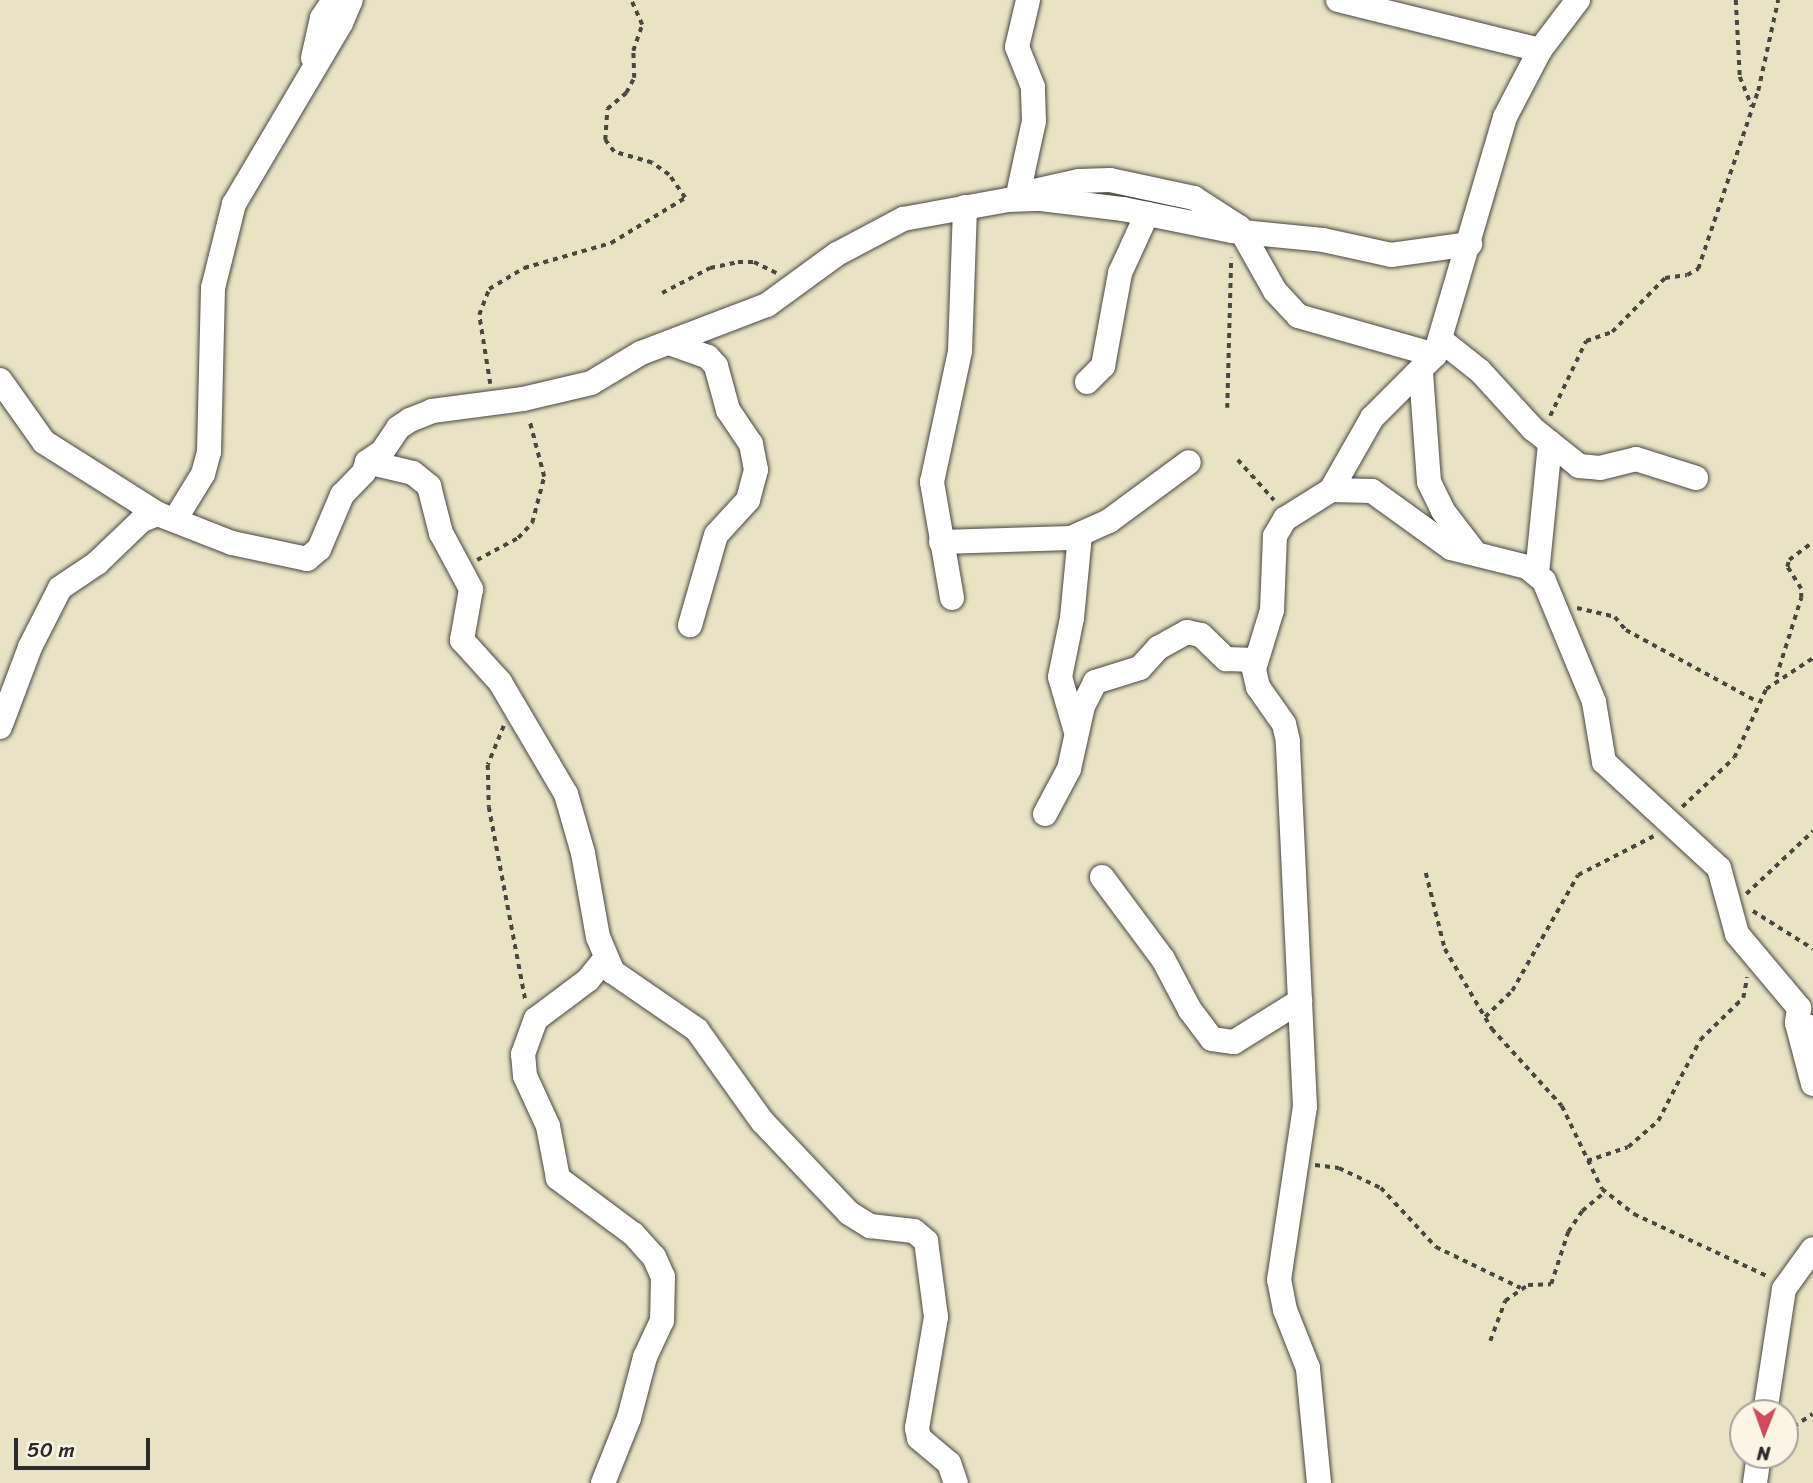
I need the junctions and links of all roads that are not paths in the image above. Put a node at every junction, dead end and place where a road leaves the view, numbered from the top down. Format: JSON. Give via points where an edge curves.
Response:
{"nodes":[{"id":1,"x":334,"y":0,"type":"edge"},
{"id":2,"x":351,"y":0,"type":"edge"},
{"id":3,"x":1028,"y":0,"type":"edge"},
{"id":4,"x":1338,"y":0,"type":"edge"},
{"id":5,"x":1578,"y":0,"type":"edge"},
{"id":6,"x":1540,"y":50,"type":"junction"},
{"id":7,"x":304,"y":83,"type":"junction"},
{"id":8,"x":1017,"y":199,"type":"junction"},
{"id":9,"x":965,"y":207,"type":"junction"},
{"id":10,"x":1147,"y":214,"type":"junction"},
{"id":11,"x":1238,"y":232,"type":"junction"},
{"id":12,"x":1470,"y":244,"type":"junction"},
{"id":13,"x":743,"y":317,"type":"junction"},
{"id":14,"x":668,"y":343,"type":"junction"},
{"id":15,"x":1433,"y":356,"type":"junction"},
{"id":16,"x":710,"y":360,"type":"junction"},
{"id":17,"x":0,"y":380,"type":"edge"},
{"id":18,"x":1087,"y":382,"type":"dead end"},
{"id":19,"x":1550,"y":443,"type":"junction"},
{"id":20,"x":367,"y":462,"type":"junction"},
{"id":21,"x":1189,"y":462,"type":"dead end"},
{"id":22,"x":1696,"y":478,"type":"dead end"},
{"id":23,"x":1331,"y":490,"type":"junction"},
{"id":24,"x":167,"y":516,"type":"junction"},
{"id":25,"x":1080,"y":535,"type":"junction"},
{"id":26,"x":941,"y":542,"type":"junction"},
{"id":27,"x":1476,"y":554,"type":"junction"},
{"id":28,"x":1538,"y":574,"type":"junction"},
{"id":29,"x":952,"y":598,"type":"dead end"},
{"id":30,"x":690,"y":625,"type":"dead end"},
{"id":31,"x":1255,"y":660,"type":"junction"},
{"id":32,"x":0,"y":727,"type":"edge"},
{"id":33,"x":1076,"y":732,"type":"junction"},
{"id":34,"x":1045,"y":814,"type":"dead end"},
{"id":35,"x":1102,"y":877,"type":"dead end"},
{"id":36,"x":606,"y":959,"type":"junction"},
{"id":37,"x":1300,"y":1001,"type":"junction"},
{"id":38,"x":1805,"y":1025,"type":"edge"},
{"id":39,"x":1813,"y":1084,"type":"edge"},
{"id":40,"x":1813,"y":1249,"type":"edge"},
{"id":41,"x":1767,"y":1399,"type":"edge"},
{"id":42,"x":603,"y":1483,"type":"edge"},
{"id":43,"x":956,"y":1483,"type":"edge"},
{"id":44,"x":1319,"y":1483,"type":"edge"}],
"edges":[{"from":1,"to":7,"type":"street","via":[[322,18]]},
{"from":2,"to":7,"type":"street"},
{"from":3,"to":8,"type":"street","via":[[1016,42],[1033,87],[1034,121]]},
{"from":4,"to":6,"type":"street"},
{"from":5,"to":6,"type":"street"},
{"from":6,"to":12,"type":"street","via":[[1501,128]]},
{"from":7,"to":24,"type":"street","via":[[246,179],[223,238],[208,345],[213,419],[209,452],[203,474]]},
{"from":8,"to":9,"type":"street"},
{"from":8,"to":10,"type":"street","via":[[1087,203]]},
{"from":8,"to":11,"type":"street","via":[[1040,189],[1110,180],[1194,198],[1219,210]]},
{"from":9,"to":13,"type":"street","via":[[903,219],[837,254]]},
{"from":9,"to":26,"type":"street","via":[[960,351],[932,482]]},
{"from":10,"to":11,"type":"street"},
{"from":10,"to":18,"type":"street","via":[[1120,273],[1103,366]]},
{"from":11,"to":12,"type":"street","via":[[1323,240],[1391,255]]},
{"from":11,"to":15,"type":"street","via":[[1275,291],[1298,316]]},
{"from":12,"to":15,"type":"street"},
{"from":13,"to":14,"type":"street"},
{"from":13,"to":16,"type":"street"},
{"from":14,"to":16,"type":"street"},
{"from":14,"to":20,"type":"street","via":[[641,353],[591,383],[523,399],[423,413],[398,428],[382,452]]},
{"from":15,"to":19,"type":"street","via":[[1480,371],[1514,411]]},
{"from":15,"to":23,"type":"street","via":[[1372,418]]},
{"from":15,"to":27,"type":"street","via":[[1429,482],[1443,511]]},
{"from":16,"to":30,"type":"street","via":[[721,377],[728,410],[751,444],[756,477],[748,500],[716,535]]},
{"from":17,"to":24,"type":"street","via":[[44,442]]},
{"from":19,"to":22,"type":"street","via":[[1583,467],[1600,468],[1636,459]]},
{"from":19,"to":28,"type":"street"},
{"from":20,"to":24,"type":"street","via":[[364,472],[342,495],[319,550],[307,559],[232,543]]},
{"from":20,"to":36,"type":"street","via":[[426,480],[442,533],[463,566],[471,591],[462,640],[492,672],[566,794]]},
{"from":21,"to":25,"type":"street","via":[[1121,513]]},
{"from":23,"to":27,"type":"street","via":[[1372,491],[1443,544]]},
{"from":23,"to":31,"type":"street","via":[[1290,516],[1275,536],[1272,610]]},
{"from":24,"to":32,"type":"street","via":[[142,520],[97,563],[60,588],[30,647]]},
{"from":25,"to":26,"type":"street"},
{"from":25,"to":33,"type":"street","via":[[1072,618],[1060,677]]},
{"from":26,"to":29,"type":"street"},
{"from":27,"to":28,"type":"street"},
{"from":28,"to":38,"type":"street","via":[[1559,611],[1594,702],[1604,762],[1719,868],[1735,906],[1737,934],[1799,1008]]},
{"from":31,"to":33,"type":"street","via":[[1226,659],[1197,632],[1183,634],[1158,648],[1140,668],[1095,682]]},
{"from":31,"to":37,"type":"street","via":[[1258,687],[1284,724],[1288,741]]},
{"from":33,"to":34,"type":"street","via":[[1069,769]]},
{"from":35,"to":37,"type":"street","via":[[1163,959],[1190,1010],[1212,1039],[1234,1042]]},
{"from":36,"to":42,"type":"street","via":[[588,980],[532,1024],[524,1044],[525,1076],[548,1126],[558,1178],[633,1234],[663,1277],[662,1321],[645,1357]]},
{"from":36,"to":43,"type":"street","via":[[623,983],[697,1030],[762,1121],[849,1213],[870,1226],[923,1236],[931,1256],[936,1317],[917,1428],[919,1438],[949,1463]]},
{"from":37,"to":44,"type":"street","via":[[1305,1107],[1279,1280],[1285,1310],[1308,1368]]},
{"from":38,"to":39,"type":"street"},
{"from":40,"to":41,"type":"street","via":[[1784,1290]]}]}
